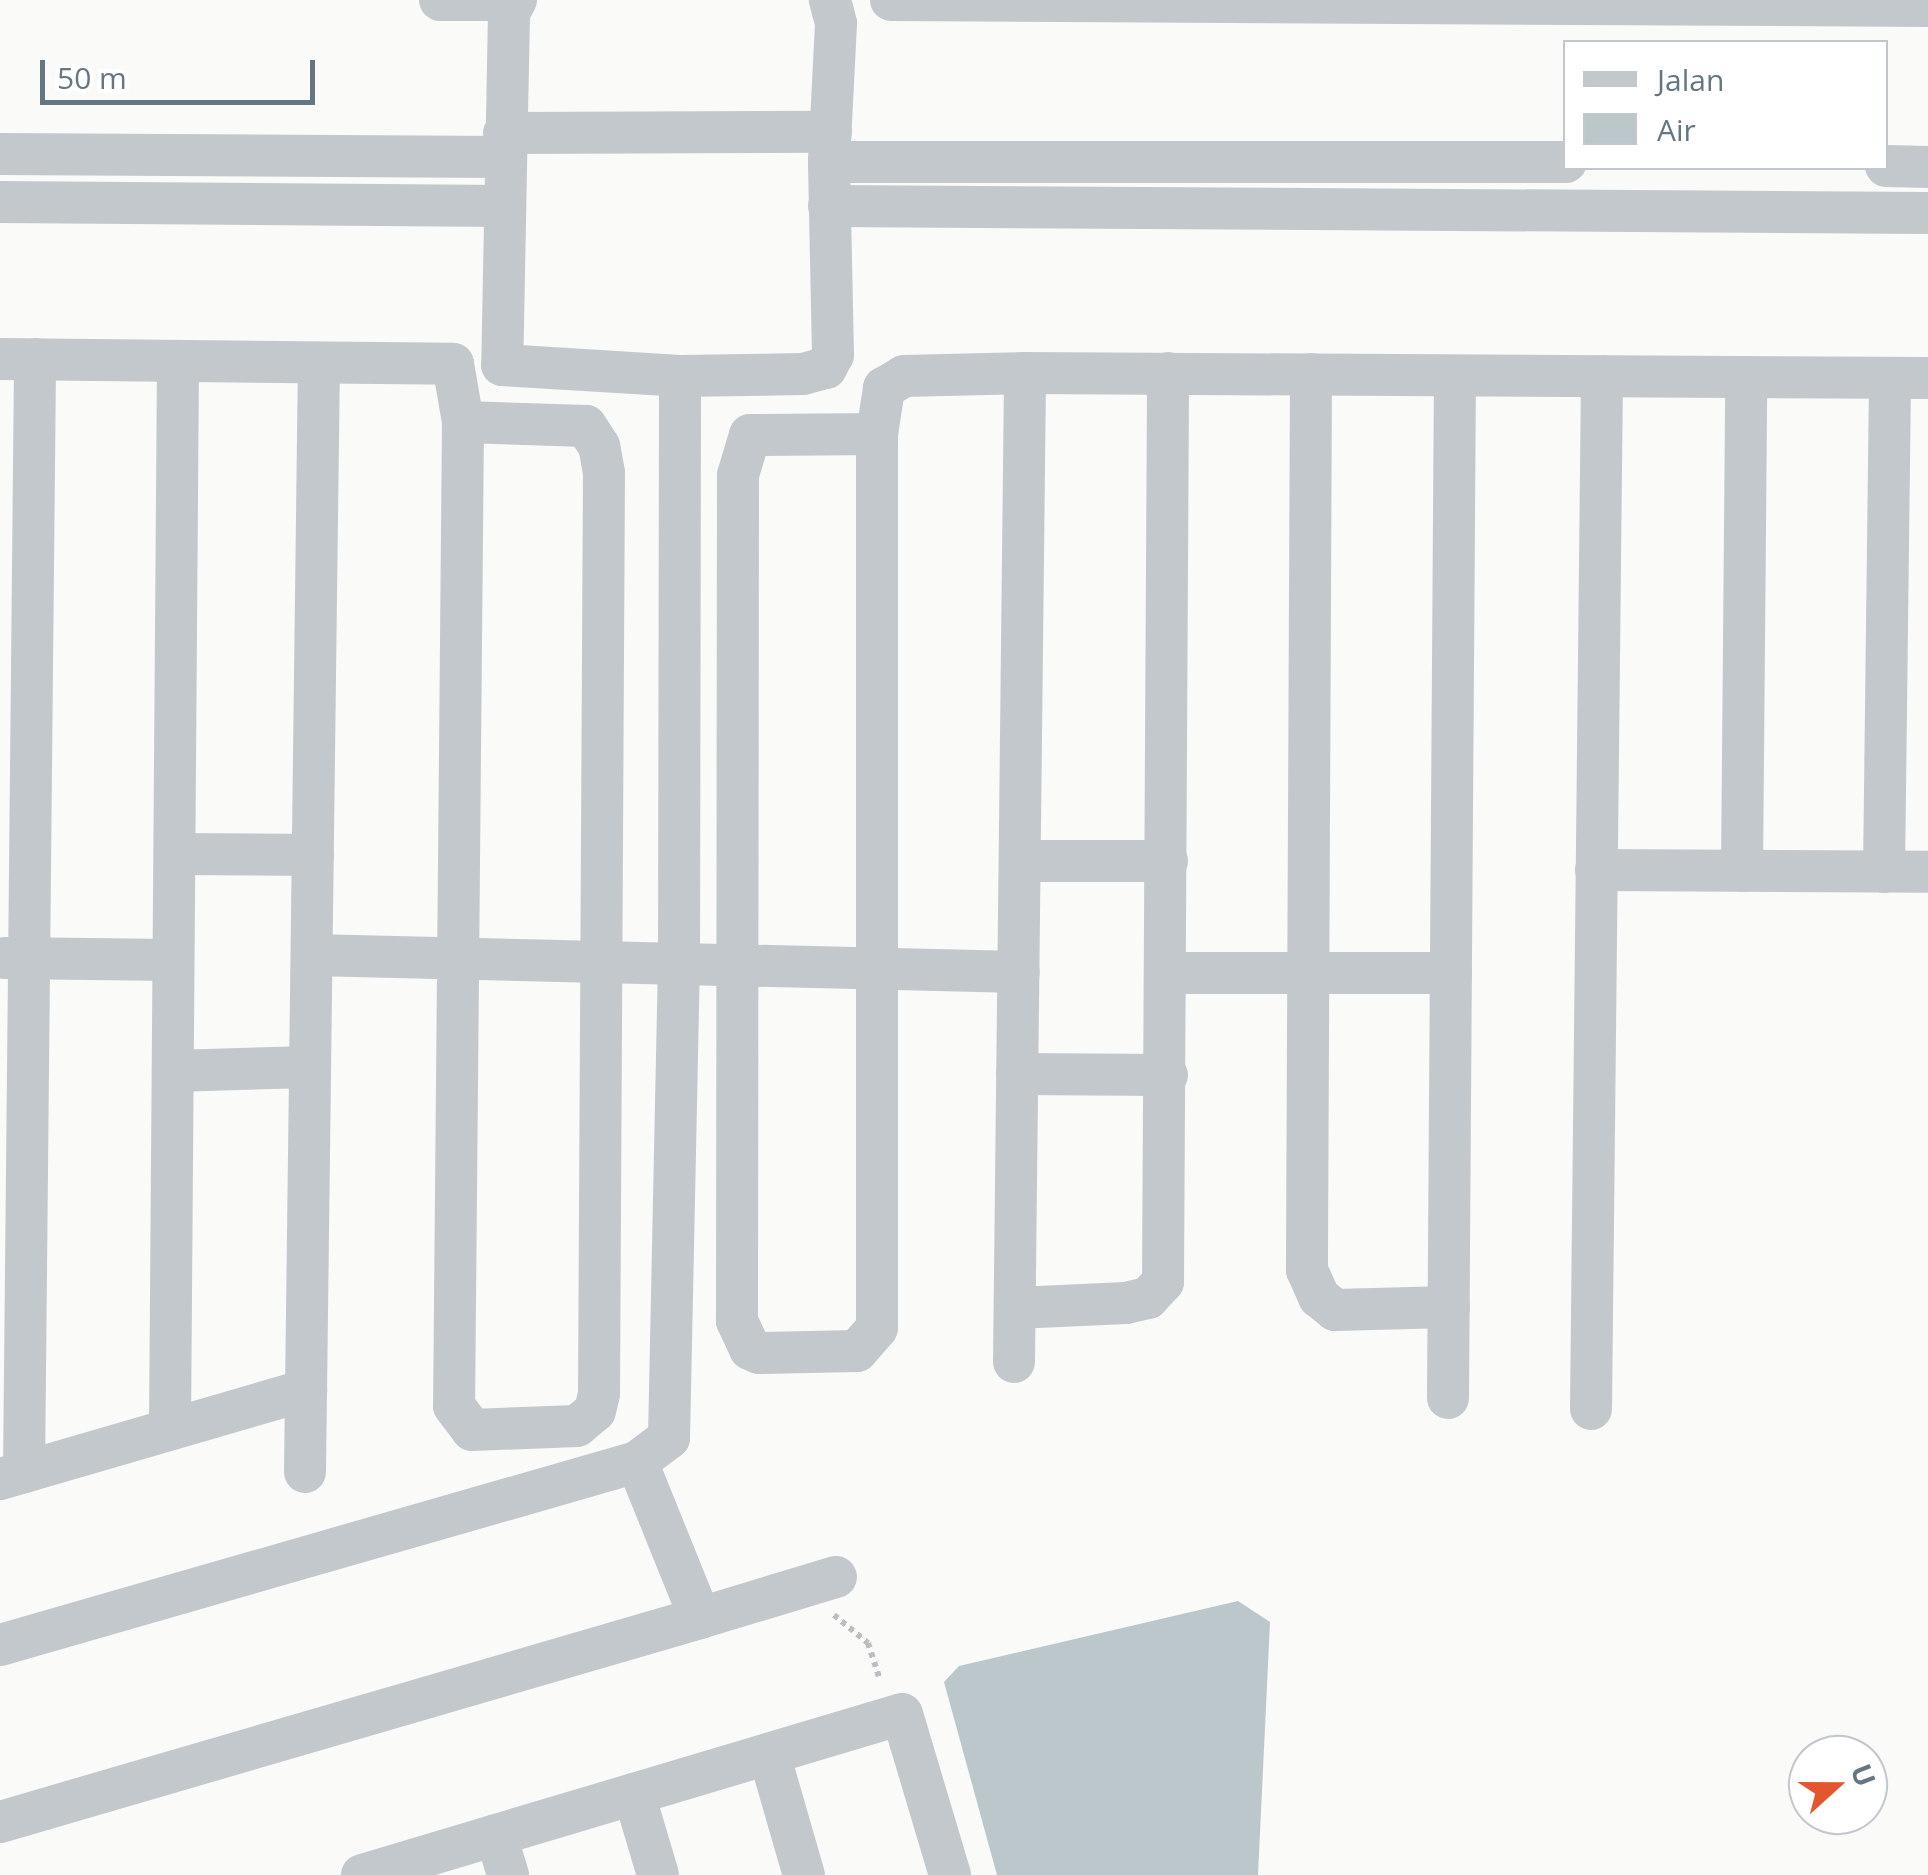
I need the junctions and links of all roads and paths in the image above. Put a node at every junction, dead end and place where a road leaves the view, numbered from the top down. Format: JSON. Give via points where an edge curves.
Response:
{"nodes":[{"id":1,"x":440,"y":0,"type":"edge"},
{"id":2,"x":516,"y":0,"type":"edge"},
{"id":3,"x":830,"y":0,"type":"edge"},
{"id":4,"x":891,"y":0,"type":"edge"},
{"id":5,"x":1027,"y":1,"type":"edge"},
{"id":6,"x":1170,"y":1,"type":"edge"},
{"id":7,"x":1310,"y":2,"type":"edge"},
{"id":8,"x":1465,"y":2,"type":"edge"},
{"id":9,"x":1604,"y":2,"type":"edge"},
{"id":10,"x":1743,"y":3,"type":"edge"},
{"id":11,"x":1903,"y":4,"type":"edge"},
{"id":12,"x":504,"y":145,"type":"junction"},
{"id":13,"x":830,"y":147,"type":"junction"},
{"id":14,"x":0,"y":154,"type":"edge"},
{"id":15,"x":1559,"y":162,"type":"edge"},
{"id":16,"x":1888,"y":166,"type":"edge"},
{"id":17,"x":1928,"y":167,"type":"edge"},
{"id":18,"x":0,"y":202,"type":"edge"},
{"id":19,"x":503,"y":206,"type":"junction"},
{"id":20,"x":830,"y":206,"type":"junction"},
{"id":21,"x":1552,"y":210,"type":"junction"},
{"id":22,"x":1928,"y":213,"type":"edge"},
{"id":23,"x":18,"y":359,"type":"edge"},
{"id":24,"x":178,"y":361,"type":"junction"},
{"id":25,"x":320,"y":363,"type":"junction"},
{"id":26,"x":1026,"y":373,"type":"junction"},
{"id":27,"x":1168,"y":373,"type":"junction"},
{"id":28,"x":1311,"y":374,"type":"junction"},
{"id":29,"x":680,"y":376,"type":"junction"},
{"id":30,"x":1456,"y":376,"type":"junction"},
{"id":31,"x":1602,"y":376,"type":"junction"},
{"id":32,"x":1746,"y":377,"type":"junction"},
{"id":33,"x":1909,"y":378,"type":"edge"},
{"id":34,"x":462,"y":422,"type":"junction"},
{"id":35,"x":877,"y":434,"type":"junction"},
{"id":36,"x":174,"y":854,"type":"junction"},
{"id":37,"x":313,"y":854,"type":"junction"},
{"id":38,"x":1020,"y":861,"type":"junction"},
{"id":39,"x":1167,"y":861,"type":"junction"},
{"id":40,"x":1596,"y":870,"type":"junction"},
{"id":41,"x":1742,"y":870,"type":"junction"},
{"id":42,"x":1884,"y":872,"type":"junction"},
{"id":43,"x":1928,"y":872,"type":"edge"},
{"id":44,"x":312,"y":955,"type":"junction"},
{"id":45,"x":14,"y":958,"type":"edge"},
{"id":46,"x":456,"y":959,"type":"junction"},
{"id":47,"x":173,"y":960,"type":"junction"},
{"id":48,"x":600,"y":962,"type":"junction"},
{"id":49,"x":736,"y":965,"type":"junction"},
{"id":50,"x":679,"y":968,"type":"junction"},
{"id":51,"x":876,"y":968,"type":"junction"},
{"id":52,"x":1019,"y":972,"type":"junction"},
{"id":53,"x":1451,"y":972,"type":"junction"},
{"id":54,"x":1167,"y":973,"type":"junction"},
{"id":55,"x":1305,"y":973,"type":"junction"},
{"id":56,"x":310,"y":1067,"type":"junction"},
{"id":57,"x":172,"y":1070,"type":"junction"},
{"id":58,"x":1017,"y":1074,"type":"junction"},
{"id":59,"x":1167,"y":1074,"type":"junction"},
{"id":60,"x":1448,"y":1307,"type":"junction"},
{"id":61,"x":1015,"y":1308,"type":"junction"},
{"id":62,"x":1014,"y":1362,"type":"dead end"},
{"id":63,"x":306,"y":1390,"type":"junction"},
{"id":64,"x":1448,"y":1398,"type":"dead end"},
{"id":65,"x":1591,"y":1410,"type":"dead end"},
{"id":66,"x":170,"y":1429,"type":"junction"},
{"id":67,"x":637,"y":1462,"type":"junction"},
{"id":68,"x":304,"y":1472,"type":"dead end"},
{"id":69,"x":12,"y":1475,"type":"edge"},
{"id":70,"x":817,"y":1581,"type":"joint"},
{"id":71,"x":700,"y":1618,"type":"junction"},
{"id":72,"x":0,"y":1645,"type":"edge"},
{"id":73,"x":865,"y":1724,"type":"junction"},
{"id":74,"x":770,"y":1754,"type":"junction"},
{"id":75,"x":634,"y":1794,"type":"junction"},
{"id":76,"x":0,"y":1822,"type":"edge"},
{"id":77,"x":502,"y":1855,"type":"edge"},
{"id":78,"x":363,"y":1875,"type":"edge"},
{"id":79,"x":658,"y":1875,"type":"edge"},
{"id":80,"x":804,"y":1875,"type":"edge"},
{"id":81,"x":950,"y":1875,"type":"edge"}],
"edges":[{"from":1,"to":2,"type":"street"},
{"from":2,"to":12,"type":"street","via":[[509,14]]},
{"from":3,"to":13,"type":"street","via":[[836,23]]},
{"from":4,"to":5,"type":"street"},
{"from":5,"to":6,"type":"street"},
{"from":6,"to":7,"type":"street"},
{"from":7,"to":8,"type":"street"},
{"from":8,"to":9,"type":"street"},
{"from":9,"to":10,"type":"street"},
{"from":10,"to":11,"type":"street"},
{"from":12,"to":13,"type":"street"},
{"from":12,"to":14,"type":"street"},
{"from":12,"to":19,"type":"street"},
{"from":13,"to":15,"type":"street"},
{"from":13,"to":20,"type":"street"},
{"from":15,"to":21,"type":"street"},
{"from":16,"to":17,"type":"street"},
{"from":18,"to":19,"type":"street"},
{"from":19,"to":29,"type":"street","via":[[502,365]]},
{"from":20,"to":21,"type":"street"},
{"from":20,"to":29,"type":"street","via":[[833,355],[826,368]]},
{"from":21,"to":22,"type":"street"},
{"from":23,"to":24,"type":"street"},
{"from":23,"to":45,"type":"street"},
{"from":24,"to":25,"type":"street"},
{"from":24,"to":36,"type":"street"},
{"from":25,"to":34,"type":"street","via":[[453,364]]},
{"from":25,"to":37,"type":"street"},
{"from":26,"to":27,"type":"street"},
{"from":26,"to":35,"type":"street","via":[[904,376],[880,393]]},
{"from":26,"to":38,"type":"street"},
{"from":27,"to":28,"type":"street"},
{"from":27,"to":39,"type":"street"},
{"from":28,"to":30,"type":"street"},
{"from":28,"to":55,"type":"street"},
{"from":29,"to":50,"type":"street"},
{"from":30,"to":31,"type":"street"},
{"from":30,"to":53,"type":"street"},
{"from":31,"to":32,"type":"street"},
{"from":31,"to":40,"type":"street"},
{"from":32,"to":33,"type":"street"},
{"from":32,"to":41,"type":"street"},
{"from":33,"to":42,"type":"street"},
{"from":34,"to":46,"type":"street"},
{"from":34,"to":48,"type":"street","via":[[574,423],[586,426],[600,446]]},
{"from":35,"to":49,"type":"street","via":[[765,430],[742,445],[735,517]]},
{"from":35,"to":51,"type":"street"},
{"from":36,"to":37,"type":"street"},
{"from":36,"to":47,"type":"street"},
{"from":37,"to":44,"type":"street"},
{"from":38,"to":39,"type":"street"},
{"from":38,"to":52,"type":"street"},
{"from":39,"to":54,"type":"street"},
{"from":40,"to":41,"type":"street"},
{"from":40,"to":65,"type":"street"},
{"from":41,"to":42,"type":"street"},
{"from":42,"to":43,"type":"street"},
{"from":44,"to":46,"type":"street"},
{"from":44,"to":56,"type":"street"},
{"from":45,"to":47,"type":"street"},
{"from":45,"to":69,"type":"street"},
{"from":46,"to":48,"type":"street"},
{"from":46,"to":48,"type":"street","via":[[454,1406],[472,1430],[576,1426],[598,1403]]},
{"from":47,"to":57,"type":"street"},
{"from":48,"to":50,"type":"street"},
{"from":49,"to":50,"type":"street"},
{"from":49,"to":51,"type":"street"},
{"from":49,"to":51,"type":"street","via":[[738,1322],[750,1348],[804,1356],[858,1351],[877,1328]]},
{"from":50,"to":67,"type":"street","via":[[670,1428],[664,1446]]},
{"from":51,"to":52,"type":"street"},
{"from":52,"to":58,"type":"street"},
{"from":53,"to":55,"type":"street"},
{"from":53,"to":60,"type":"street"},
{"from":54,"to":55,"type":"street"},
{"from":54,"to":59,"type":"street"},
{"from":55,"to":60,"type":"street","via":[[1312,1285],[1335,1310]]},
{"from":56,"to":57,"type":"street"},
{"from":56,"to":63,"type":"street"},
{"from":57,"to":66,"type":"street"},
{"from":58,"to":59,"type":"street"},
{"from":58,"to":61,"type":"street"},
{"from":59,"to":61,"type":"street","via":[[1161,1288],[1126,1302]]},
{"from":60,"to":64,"type":"street"},
{"from":61,"to":62,"type":"street"},
{"from":63,"to":66,"type":"street"},
{"from":63,"to":68,"type":"street"},
{"from":66,"to":69,"type":"street"},
{"from":67,"to":71,"type":"street"},
{"from":67,"to":72,"type":"street"},
{"from":70,"to":71,"type":"street"},
{"from":70,"to":73,"type":"path","via":[[868,1642],[885,1694]]},
{"from":71,"to":76,"type":"street"},
{"from":73,"to":74,"type":"street"},
{"from":73,"to":81,"type":"street","via":[[902,1714]]},
{"from":74,"to":75,"type":"street"},
{"from":74,"to":80,"type":"street"},
{"from":75,"to":77,"type":"street"},
{"from":75,"to":79,"type":"street"},
{"from":77,"to":78,"type":"street"}]}
